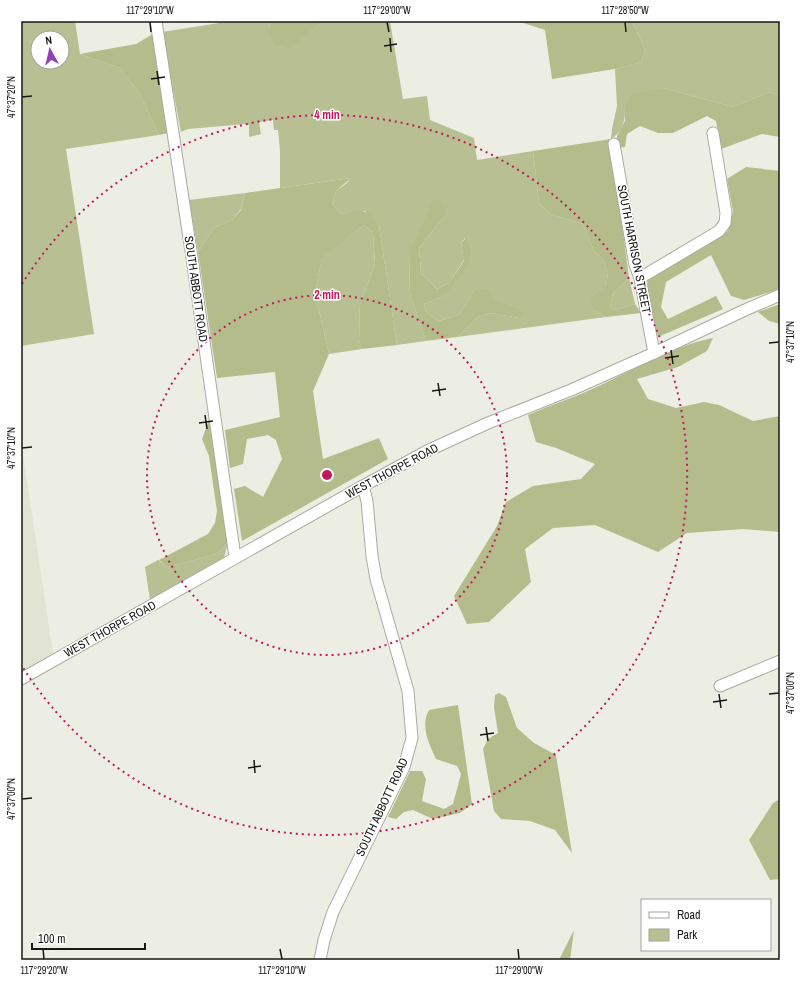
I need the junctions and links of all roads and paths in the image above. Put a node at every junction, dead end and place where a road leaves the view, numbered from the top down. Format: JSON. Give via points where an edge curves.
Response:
{"nodes":[{"id":1,"x":156,"y":21,"type":"edge"},
{"id":2,"x":713,"y":133,"type":"dead end"},
{"id":3,"x":614,"y":144,"type":"dead end"},
{"id":4,"x":640,"y":278,"type":"junction"},
{"id":5,"x":780,"y":295,"type":"edge"},
{"id":6,"x":654,"y":353,"type":"junction"},
{"id":7,"x":363,"y":486,"type":"junction"},
{"id":8,"x":236,"y":558,"type":"junction"},
{"id":9,"x":780,"y":661,"type":"edge"},
{"id":10,"x":21,"y":679,"type":"edge"},
{"id":11,"x":720,"y":686,"type":"dead end"},
{"id":12,"x":320,"y":960,"type":"edge"}],
"edges":[{"from":1,"to":8,"type":"street","name":"SOUTH ABBOTT ROAD"},
{"from":2,"to":4,"type":"street","via":[[726,213],[725,223],[719,231]]},
{"from":3,"to":4,"type":"street","name":"SOUTH HARRISON STREET","via":[[635,265]]},
{"from":4,"to":6,"type":"street","name":"SOUTH HARRISON STREET"},
{"from":5,"to":6,"type":"street","name":"WEST THORPE ROAD"},
{"from":6,"to":7,"type":"street","name":"WEST THORPE ROAD","via":[[488,423],[427,451]]},
{"from":7,"to":8,"type":"street","name":"WEST THORPE ROAD"},
{"from":7,"to":12,"type":"street","name":"SOUTH ABBOTT ROAD","via":[[376,579],[408,691],[412,738],[404,767],[333,912]]},
{"from":8,"to":10,"type":"street","name":"WEST THORPE ROAD"},
{"from":9,"to":11,"type":"street"}]}
